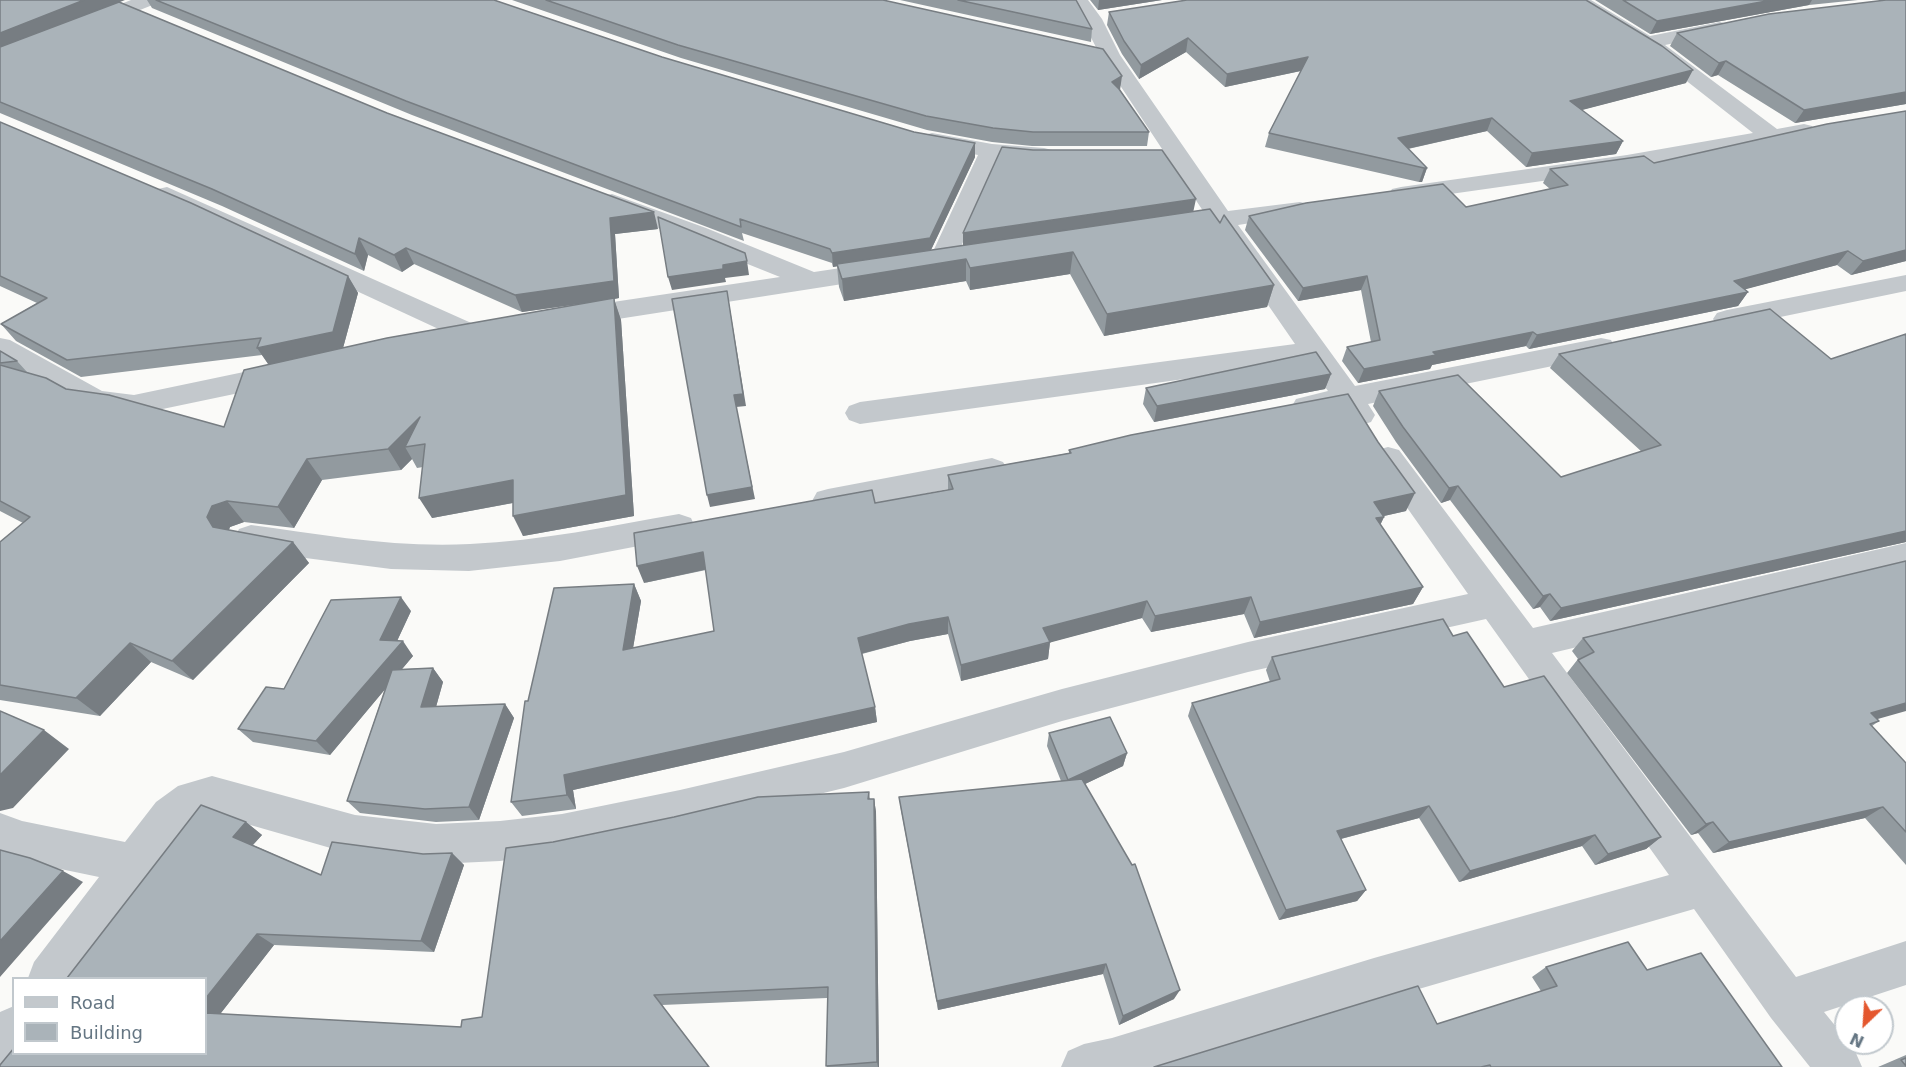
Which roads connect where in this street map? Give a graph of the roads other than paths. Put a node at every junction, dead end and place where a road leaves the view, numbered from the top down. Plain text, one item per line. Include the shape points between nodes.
1 (1577, 0) edge
2 (91, 5) dead end
3 (129, 7) edge
4 (158, 21) edge
5 (1740, 23) edge
6 (1096, 28) edge
7 (66, 32) edge
8 (1647, 43) junction
9 (1828, 127) edge
10 (913, 135) edge
11 (1773, 137) junction
12 (992, 151) junction
13 (1066, 155) edge
14 (149, 186) edge
15 (592, 194) edge
16 (1379, 198) edge
17 (1323, 206) edge
18 (1221, 219) junction
19 (1151, 230) edge
20 (810, 280) junction
21 (1906, 283) edge
22 (545, 321) edge
23 (1702, 325) edge
24 (434, 340) edge
25 (1624, 342) edge
26 (0, 347) edge
27 (1315, 351) junction
28 (310, 368) edge
29 (1350, 398) junction
30 (860, 413) dead end
31 (1275, 413) edge
32 (1015, 466) edge
33 (806, 505) edge
34 (704, 522) edge
35 (244, 537) edge
36 (1906, 556) edge
37 (1493, 603) junction
38 (1523, 645) junction
39 (0, 832) edge
40 (133, 864) junction
41 (1702, 886) junction
42 (1906, 963) edge
43 (51, 977) edge
44 (1786, 1002) junction
45 (12, 1032) edge
46 (0, 1047) edge
47 (1084, 1067) edge
48 (1839, 1067) edge

1 - 8 street
2 - 3 street
3 - 4 street
3 - 7 street
5 - 8 street
6 - 18 street via 1167,155
8 - 11 street
9 - 11 street
10 - 12 street
11 - 16 street
12 - 13 street
12 - 20 street via 934,262
14 - 24 street via 479,331
15 - 20 street
17 - 18 street
18 - 19 street
18 - 27 street
20 - 22 street
21 - 23 street
25 - 29 street
26 - 28 street via 96,401 134,405
27 - 29 street
27 - 30 street
29 - 31 street
29 - 37 street via 1383,451
32 - 33 street
34 - 35 street via 594,543 487,557 382,554
36 - 38 street
37 - 38 street
37 - 40 street via 1248,657 1062,705 844,770 562,833 436,844 355,836 212,795 192,799 170,815
38 - 41 street
39 - 40 street via 22,841
40 - 43 street
41 - 44 street
41 - 47 street
42 - 44 street
44 - 48 street
45 - 46 street

